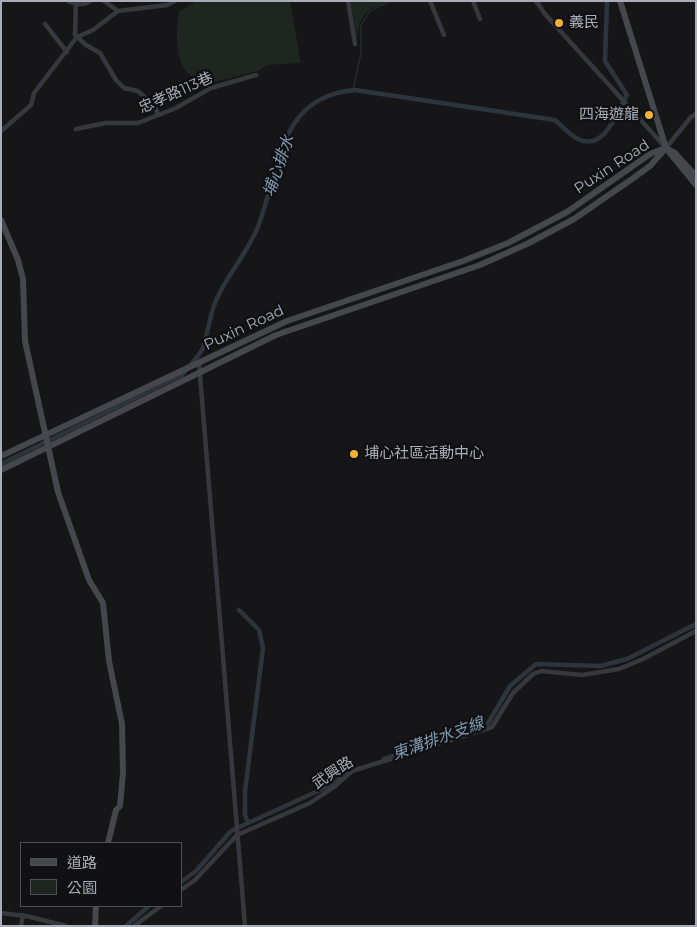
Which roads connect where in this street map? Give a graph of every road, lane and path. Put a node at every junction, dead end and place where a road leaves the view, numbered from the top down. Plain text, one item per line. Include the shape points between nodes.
1 (68, 1) edge
2 (90, 1) edge
3 (104, 1) edge
4 (175, 1) edge
5 (348, 1) edge
6 (430, 1) edge
7 (473, 1) edge
8 (536, 1) edge
9 (620, 1) edge
10 (76, 3) edge
11 (118, 11) junction
12 (480, 19) dead end
13 (45, 24) dead end
14 (444, 35) dead end
15 (78, 37) junction
16 (355, 44) dead end
17 (67, 52) junction
18 (256, 75) dead end
19 (158, 114) junction
20 (696, 114) edge
21 (76, 129) dead end
22 (1, 130) edge
23 (666, 148) junction
24 (696, 176) edge
25 (696, 185) edge
26 (1, 220) edge
27 (199, 363) junction
28 (200, 371) junction
29 (45, 434) junction
30 (48, 448) junction
31 (1, 456) edge
32 (1, 470) edge
33 (696, 631) edge
34 (237, 835) junction
35 (108, 842) edge
36 (182, 889) edge
37 (96, 907) edge
38 (160, 907) edge
39 (1, 913) edge
40 (23, 916) junction
41 (21, 926) edge
42 (66, 926) edge
43 (95, 926) edge
44 (134, 926) edge
45 (245, 926) edge

1 - 10 street
2 - 10 street via 87,4
3 - 11 street
4 - 11 street via 167,6
5 - 16 street
6 - 14 street
7 - 12 street
8 - 23 street
9 - 23 street
10 - 15 street via 75,35
11 - 15 street
13 - 17 street
15 - 17 street
15 - 19 street via 100,53 124,88 138,91
17 - 22 street via 34,93 31,105
18 - 19 street, 忠孝路113巷 via 211,88 176,108
19 - 21 street, 忠孝路113巷 via 138,124 106,123
20 - 23 street
23 - 24 street
23 - 25 street
23 - 27 street, Puxin Road via 650,154 566,212 508,243 296,317
23 - 28 street, Puxin Road via 650,166 625,184 574,219 529,243 480,265 276,334
26 - 29 street via 23,279 25,341
27 - 28 street
27 - 29 street, Puxin Road
28 - 30 street, Puxin Road
28 - 34 street
29 - 30 street
29 - 31 street, Puxin Road
30 - 32 street, Puxin Road
30 - 35 street via 66,520 89,580 103,604 107,624 109,661 123,743 120,806 116,810
33 - 34 street, 武興路 via 619,669 582,676 541,671 533,674 513,693 492,726 352,772 310,803
34 - 36 street, 武興路 via 195,880
34 - 45 street
37 - 43 street
38 - 44 street
39 - 40 street
40 - 41 street
40 - 42 street

